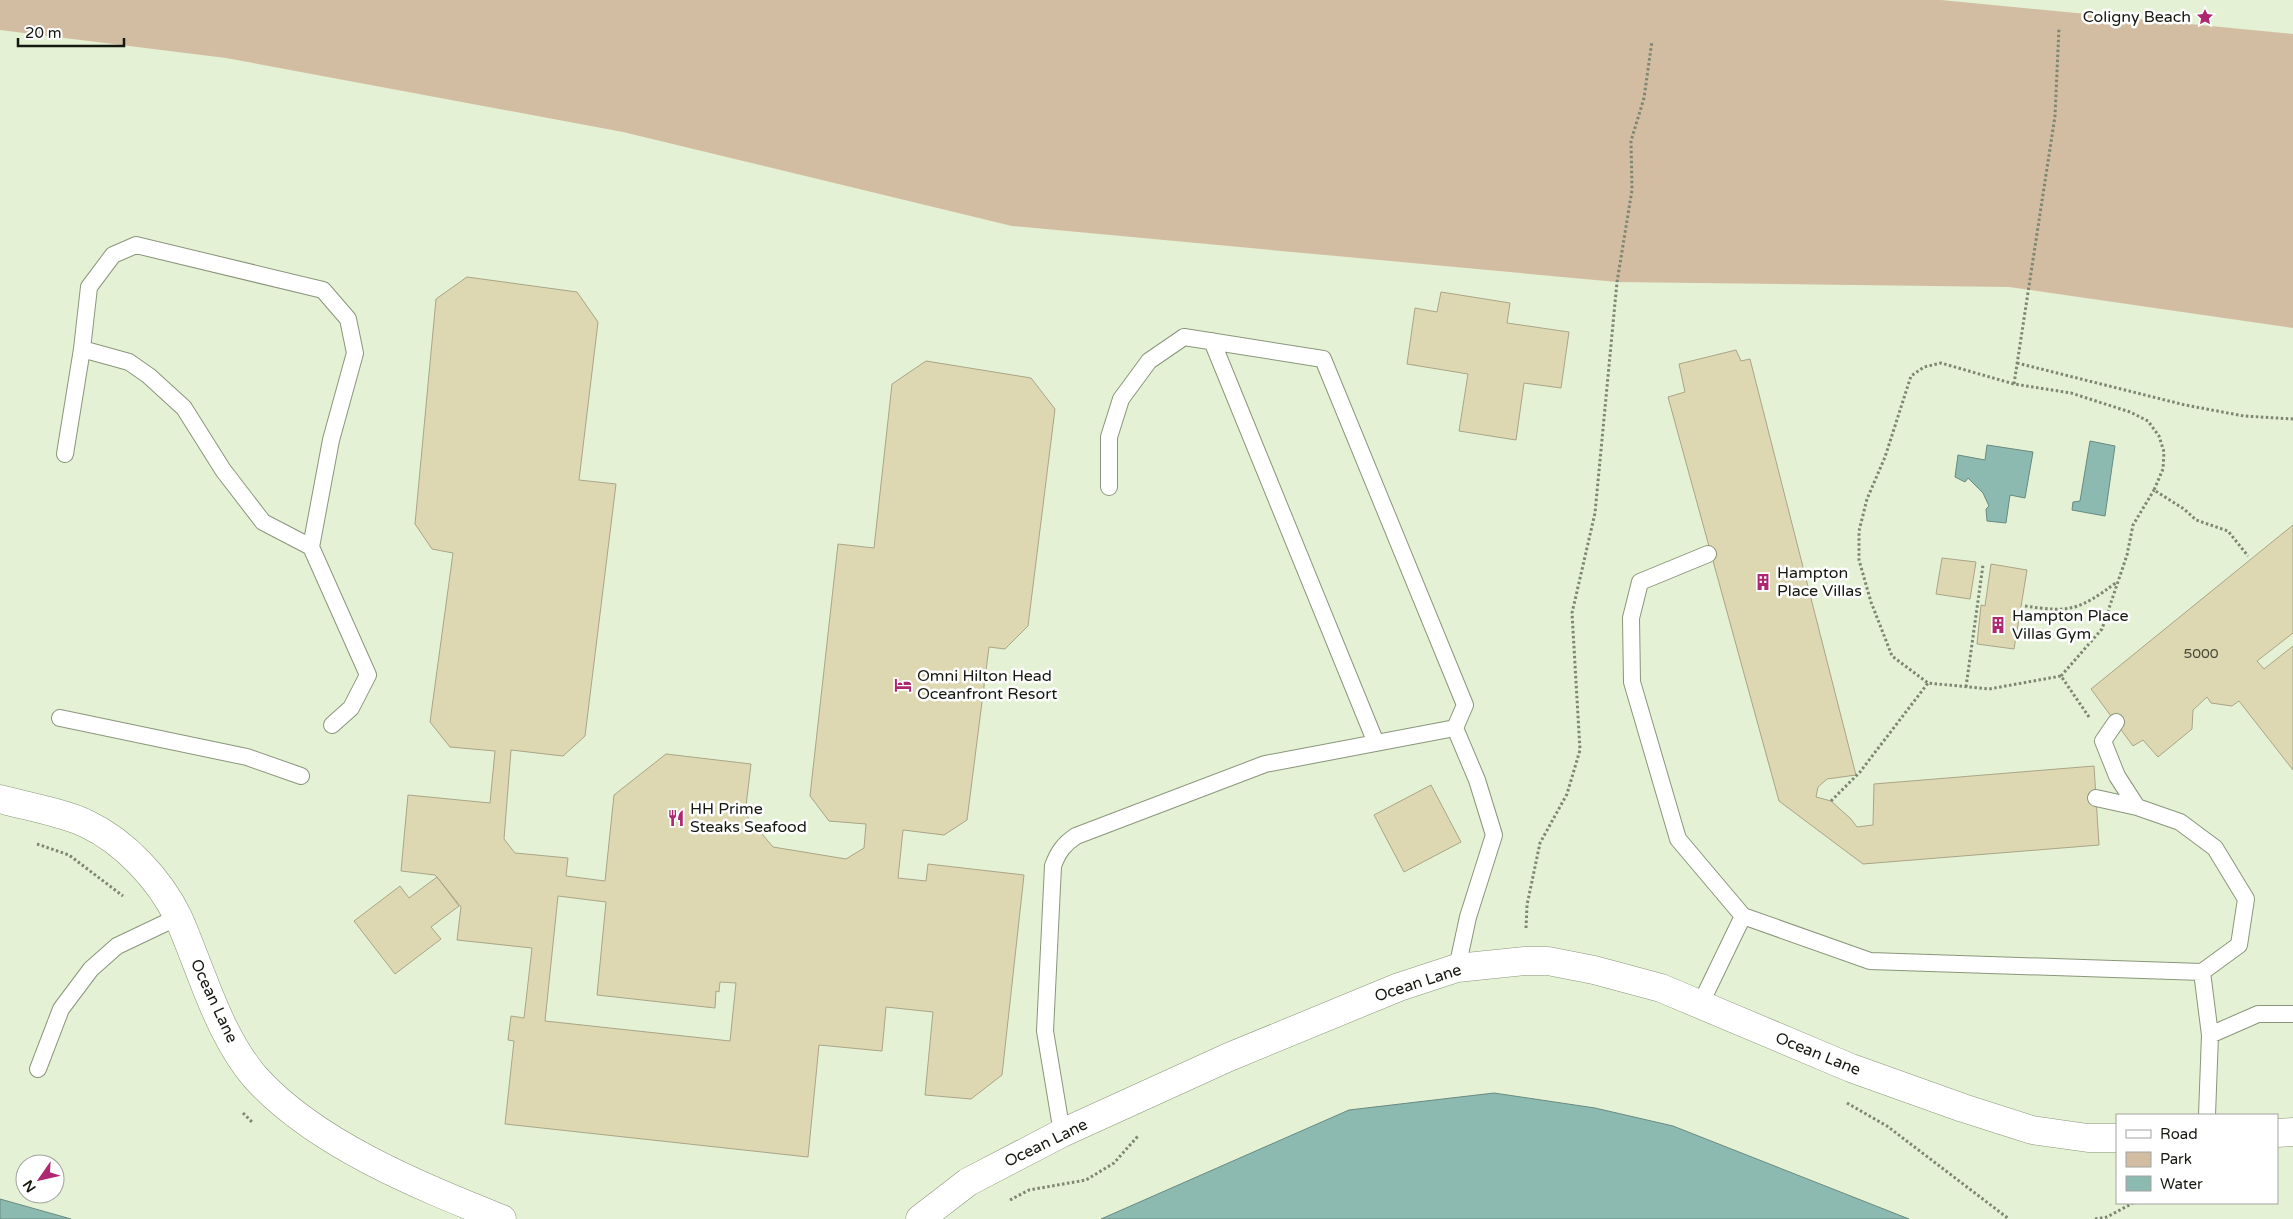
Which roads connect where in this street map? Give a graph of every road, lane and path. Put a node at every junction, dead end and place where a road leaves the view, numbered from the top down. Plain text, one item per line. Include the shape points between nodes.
1 (2059, 28) dead end
2 (1652, 41) dead end
3 (1212, 341) junction
4 (82, 349) junction
5 (2017, 363) junction
6 (2014, 384) junction
7 (2293, 419) edge
8 (65, 454) dead end
9 (1109, 487) dead end
10 (2154, 490) junction
11 (311, 547) junction
12 (1708, 554) dead end
13 (2248, 556) dead end
14 (1983, 565) dead end
15 (2117, 582) junction
16 (2025, 606) dead end
17 (2061, 676) junction
18 (1928, 684) junction
19 (1966, 687) junction
20 (60, 718) dead end
21 (2116, 722) dead end
22 (332, 725) dead end
23 (1456, 728) junction
24 (2103, 741) junction
25 (1376, 743) junction
26 (301, 776) dead end
27 (2096, 798) dead end
28 (0, 799) edge
29 (1831, 801) dead end
30 (2137, 806) junction
31 (1743, 916) junction
32 (178, 917) junction
33 (1524, 961) junction
34 (1457, 968) junction
35 (2202, 972) junction
36 (1700, 1005) junction
37 (2293, 1014) edge
38 (2210, 1035) junction
39 (38, 1069) dead end
40 (1840, 1099) dead end
41 (2207, 1114) edge
42 (1143, 1130) dead end
43 (2293, 1132) edge
44 (1062, 1133) junction
45 (2278, 1133) edge
46 (2116, 1138) edge
47 (1004, 1202) dead end
48 (2131, 1204) edge
49 (502, 1219) edge
50 (920, 1219) edge
51 (2009, 1219) edge
52 (2095, 1219) edge

1 - 5 path via 2055,116
2 - 33 path via 1644,98 1631,141 1632,190 1617,282 1595,513 1572,613 1580,750 1567,794 1540,844 1527,905
3 - 9 lane via 1184,337 1149,361 1121,399 1109,437
3 - 23 lane via 1323,359 1465,705
3 - 25 lane
4 - 8 lane
4 - 11 lane via 129,362 149,376 184,408 223,470 263,522
4 - 11 lane via 89,287 113,255 136,245 323,290 348,319 355,353 332,440
5 - 6 path
5 - 7 path via 2185,405 2244,416
6 - 10 path via 2072,393 2148,421 2159,436 2164,452
6 - 18 path via 1941,363 1924,366 1911,376 1885,457 1867,499 1859,531 1859,560 1871,602 1892,656
10 - 13 path via 2196,520 2228,531
10 - 15 path via 2133,525 2128,555
11 - 22 lane via 368,675 351,708
12 - 31 lane via 1640,582 1631,618 1632,682 1678,839
14 - 19 path
15 - 16 path via 2097,597 2070,610
15 - 17 path via 2102,629
17 - 19 path via 1989,689
17 - 24 path
18 - 19 path
18 - 29 path via 1860,772
20 - 26 lane via 247,757
21 - 24 lane
23 - 25 lane
23 - 34 lane via 1494,835 1468,918
24 - 30 lane via 2117,776
25 - 44 lane via 1265,764 1076,836 1064,844 1053,866 1045,1031
27 - 30 lane
28 - 32 street, Ocean Lane via 86,823 116,840 157,883
30 - 35 lane via 2180,822 2215,848 2246,899 2238,946
31 - 35 lane via 1870,960
31 - 36 lane
32 - 39 lane via 118,946 91,969 61,1009
32 - 49 street, Ocean Lane via 229,1039 255,1076 299,1116 368,1160
33 - 34 street, Ocean Lane
33 - 36 street, Ocean Lane via 1548,961 1594,970 1661,988
34 - 44 street, Ocean Lane via 1400,987 1229,1057
35 - 38 lane
36 - 46 street, Ocean Lane via 1851,1068 1972,1111 2032,1130 2088,1138
37 - 38 lane via 2258,1014
38 - 41 lane
40 - 51 path via 1887,1126
42 - 47 path via 1114,1163 1086,1180 1029,1190
43 - 45 street
44 - 50 street, Ocean Lane via 968,1182
48 - 52 path via 2107,1217

